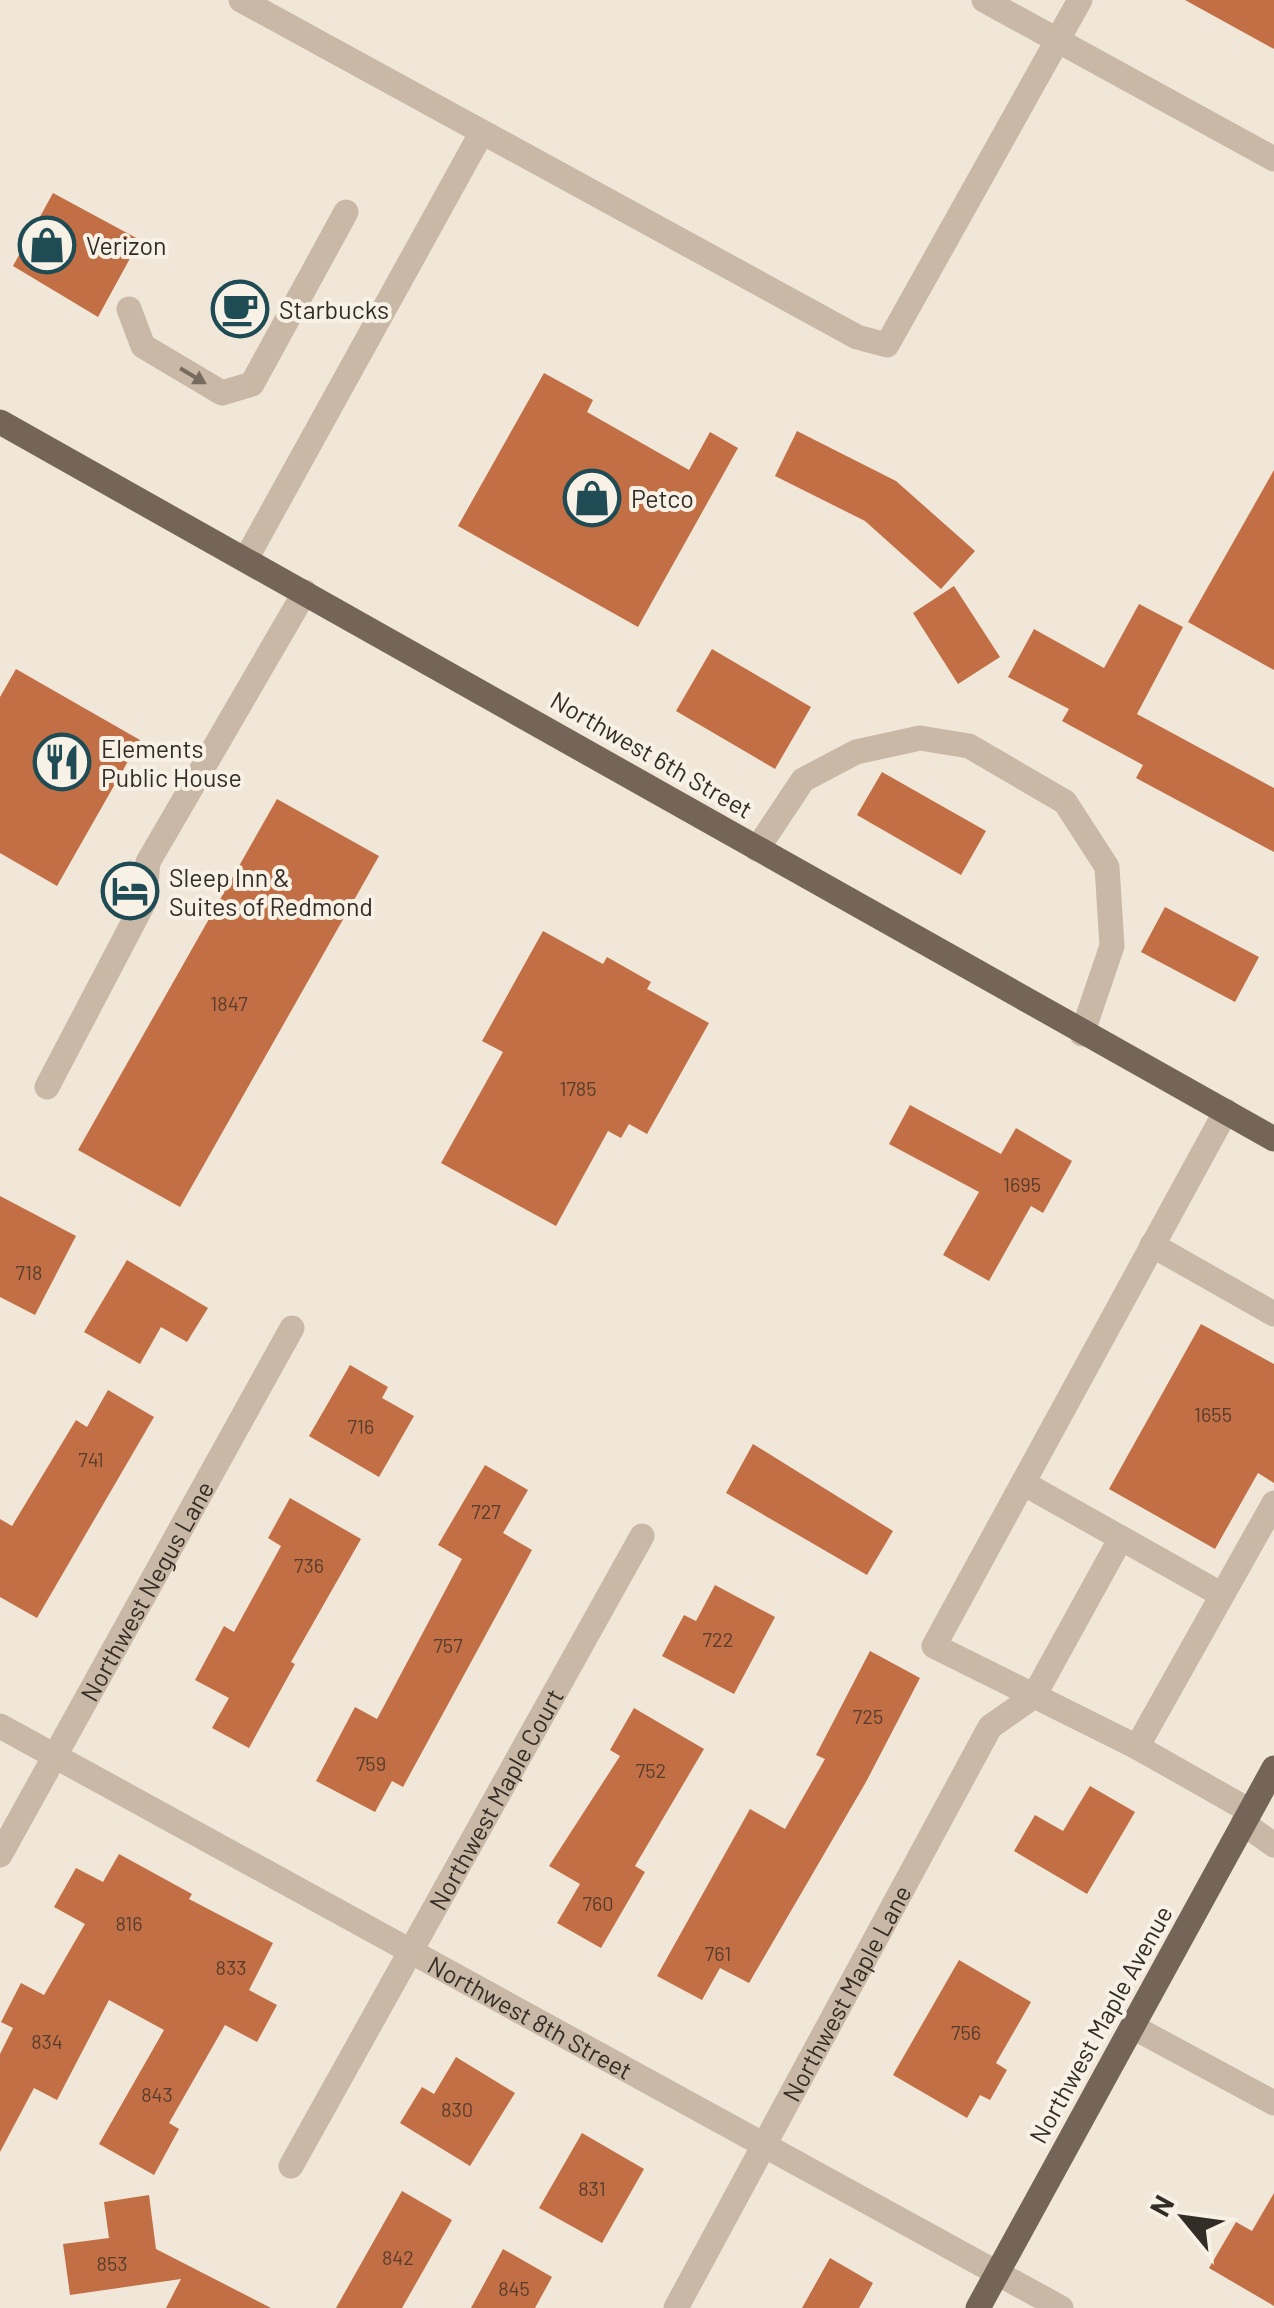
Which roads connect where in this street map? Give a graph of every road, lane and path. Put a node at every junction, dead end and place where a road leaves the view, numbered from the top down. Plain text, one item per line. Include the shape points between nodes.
1 (241, 0) edge
2 (984, 0) edge
3 (1080, 0) edge
4 (1057, 41) junction
5 (482, 132) junction
6 (1274, 159) edge
7 (346, 212) dead end
8 (129, 309) dead end
9 (0, 422) edge
10 (246, 559) junction
11 (305, 592) junction
12 (757, 849) junction
13 (1082, 1034) junction
14 (47, 1087) dead end
15 (1226, 1111) junction
16 (1274, 1139) edge
17 (1152, 1245) junction
18 (1274, 1314) edge
19 (292, 1328) dead end
20 (1023, 1483) junction
21 (1274, 1503) edge
22 (642, 1536) dead end
23 (1121, 1538) junction
24 (1222, 1595) junction
25 (1034, 1696) junction
26 (0, 1726) edge
27 (1137, 1747) junction
28 (54, 1756) junction
29 (1274, 1768) edge
30 (1247, 1817) junction
31 (1274, 1845) edge
32 (0, 1854) edge
33 (409, 1950) junction
34 (1132, 2027) junction
35 (1274, 2103) edge
36 (765, 2146) junction
37 (291, 2166) dead end
38 (997, 2273) junction
39 (676, 2308) edge
40 (978, 2308) edge
41 (1062, 2308) edge

1 - 5 street
2 - 4 street
3 - 4 street
4 - 5 street via 887,345 857,337
4 - 6 street
5 - 10 street
8 -> 7 street via 143,346 222,393 252,384
9 - 10 main road, Northwest 6th Street
10 - 11 main road, Northwest 6th Street
11 - 12 main road, Northwest 6th Street
11 - 14 street via 148,862 144,902
12 - 13 main road, Northwest 6th Street
12 - 13 street via 803,780 856,752 920,738 969,746 1065,802 1108,867 1112,946
13 - 15 main road, Northwest 6th Street
15 - 16 main road, Northwest 6th Street
15 - 17 street
17 - 18 street
17 - 20 street
19 - 28 street, Northwest Negus Lane
20 - 23 street
20 - 25 street via 934,1646
21 - 24 street
22 - 33 street, Northwest Maple Court
23 - 24 street
23 - 25 street
24 - 27 street
25 - 27 street
25 - 36 street, Northwest Maple Lane via 990,1727
26 - 28 street, Northwest 8th Street
27 - 30 street
28 - 32 street, Northwest Negus Lane
28 - 33 street, Northwest 8th Street
29 - 30 main road, Northwest Maple Avenue
30 - 31 street
30 - 34 main road, Northwest Maple Avenue
33 - 36 street, Northwest 8th Street
33 - 37 street, Northwest Maple Court
34 - 35 street
34 - 38 main road, Northwest Maple Avenue
36 - 38 street, Northwest 8th Street
36 - 39 street, Northwest Maple Lane
38 - 40 main road, Northwest Maple Avenue
38 - 41 street, Northwest 8th Street

